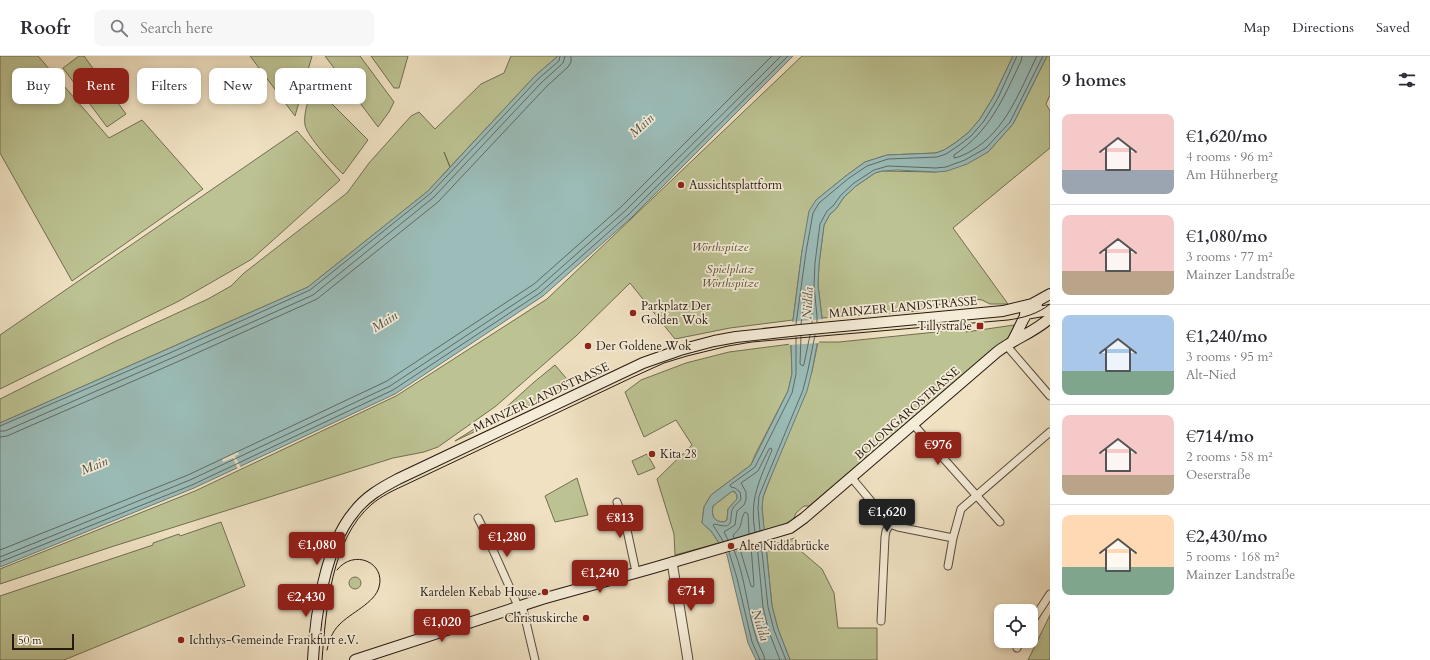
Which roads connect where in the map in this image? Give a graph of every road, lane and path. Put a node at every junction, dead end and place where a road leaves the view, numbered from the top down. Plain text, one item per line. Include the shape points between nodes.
1 (1049, 295) edge
2 (1050, 310) edge
3 (1003, 311) junction
4 (1026, 314) junction
5 (1050, 318) edge
6 (1025, 328) junction
7 (1009, 343) junction
8 (1050, 396) edge
9 (914, 424) junction
10 (1050, 432) edge
11 (851, 477) junction
12 (976, 496) junction
13 (617, 502) dead end
14 (478, 518) dead end
15 (1000, 522) dead end
16 (890, 524) junction
17 (953, 538) junction
18 (675, 561) junction
19 (948, 566) dead end
20 (636, 572) junction
21 (1050, 594) edge
22 (520, 606) junction
23 (1038, 612) edge
24 (881, 621) dead end
25 (375, 657) edge
26 (313, 660) edge
27 (355, 660) edge
28 (535, 660) edge
29 (688, 660) edge

1 - 3 main road via 1032,304
1 - 4 main road
2 - 4 main road
3 - 4 main road
3 - 26 main road, MAINZER LANDSTRASSE via 774,332 714,341 680,350 643,363 398,479 372,494 354,512 333,548 325,578
4 - 6 main road
5 - 6 main road via 1037,328
6 - 7 main road
7 - 8 street
7 - 9 main road, BOLONGAROSTRASSE
9 - 11 main road, BOLONGAROSTRASSE
9 - 12 street
10 - 12 street
11 - 16 street
11 - 18 main road, BOLONGAROSTRASSE via 790,528
12 - 15 street
12 - 17 street via 961,510
13 - 20 street via 628,530
14 - 22 street
16 - 17 street
16 - 24 street via 885,537
17 - 19 street
18 - 20 main road
18 - 29 street
20 - 22 main road
21 - 23 street
22 - 25 main road
22 - 28 street
25 - 27 main road

